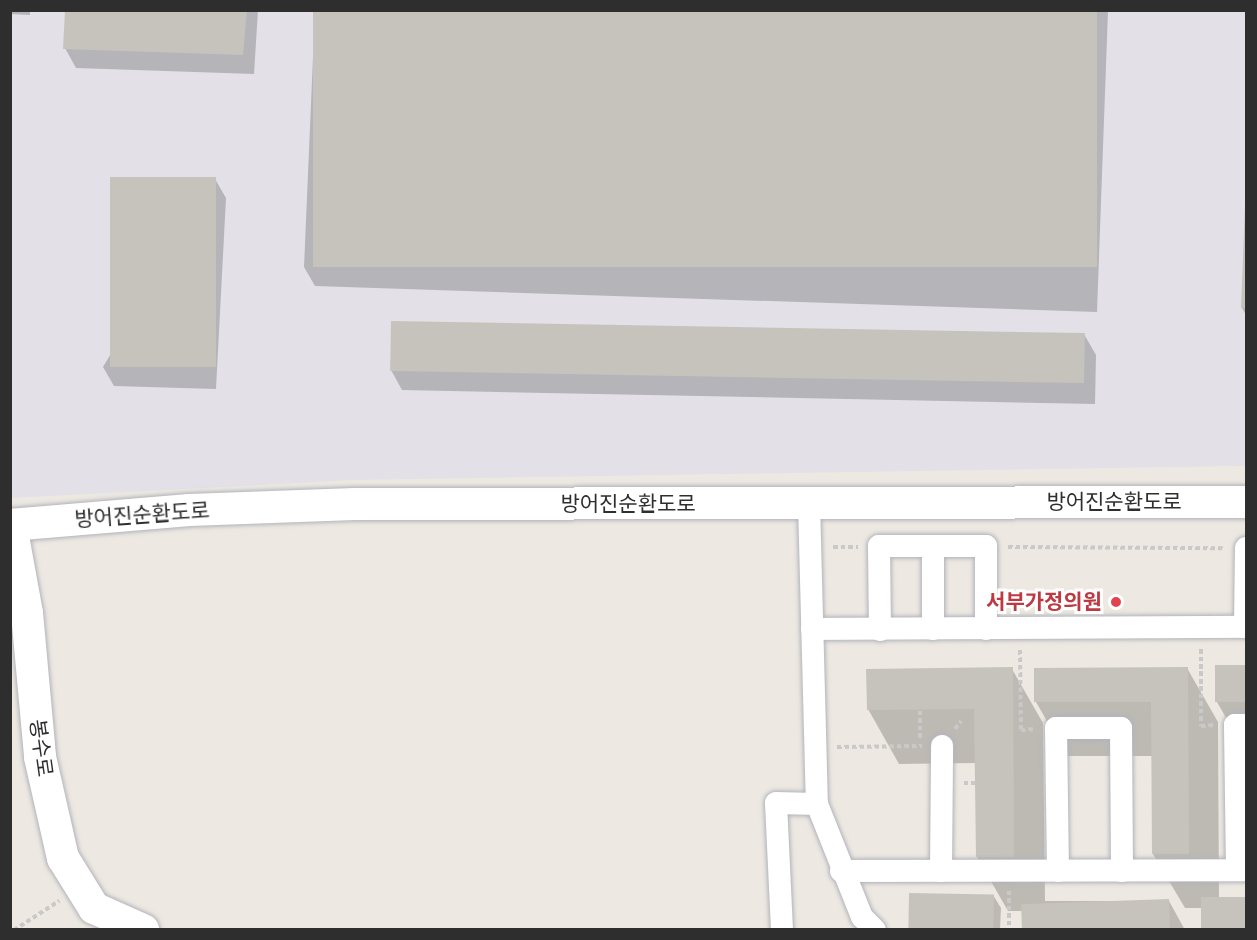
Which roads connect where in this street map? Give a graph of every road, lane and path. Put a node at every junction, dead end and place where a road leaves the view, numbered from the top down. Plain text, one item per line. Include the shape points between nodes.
1 (1246, 502) edge
2 (809, 503) junction
3 (11, 525) edge
4 (879, 546) junction
5 (933, 546) junction
6 (986, 546) junction
7 (811, 547) junction
8 (1246, 548) edge
9 (1200, 627) junction
10 (1246, 627) edge
11 (1020, 628) junction
12 (812, 629) junction
13 (933, 629) junction
14 (986, 629) junction
15 (880, 630) junction
16 (920, 709) dead end
17 (1241, 725) edge
18 (1056, 728) junction
19 (931, 746) junction
20 (832, 747) dead end
21 (816, 804) junction
22 (1242, 870) edge
23 (841, 871) junction
24 (941, 871) junction
25 (1009, 871) junction
26 (1058, 871) junction
27 (1122, 872) junction
28 (81, 888) junction
29 (14, 930) edge
30 (143, 930) edge
31 (782, 930) edge
32 (875, 930) edge
33 (1009, 930) edge

1 - 2 main road, 방어진순환도로
2 - 3 main road, 방어진순환도로 via 355,504 189,510
2 - 7 street
3 - 28 main road, 봉수로 via 27,613 40,757 63,858
4 - 5 street
4 - 7 path
4 - 15 street
5 - 6 street
5 - 13 street
6 - 8 path
6 - 14 street
7 - 12 street
8 - 10 street
9 - 10 street
9 - 11 street
9 - 17 path via 1201,726
11 - 14 street
11 - 18 path via 1021,730
12 - 15 street
12 - 21 street
13 - 14 street
13 - 15 street
16 - 19 path
17 - 22 street
18 - 26 street
18 - 27 street via 1121,728
19 - 20 path
19 - 24 street
21 - 23 street
21 - 31 street via 776,803
22 - 27 street
23 - 24 street
23 - 32 street via 862,917
24 - 25 street
25 - 26 street
25 - 33 path
26 - 27 street
28 - 29 path
28 - 30 main road, 봉수로 via 94,908

